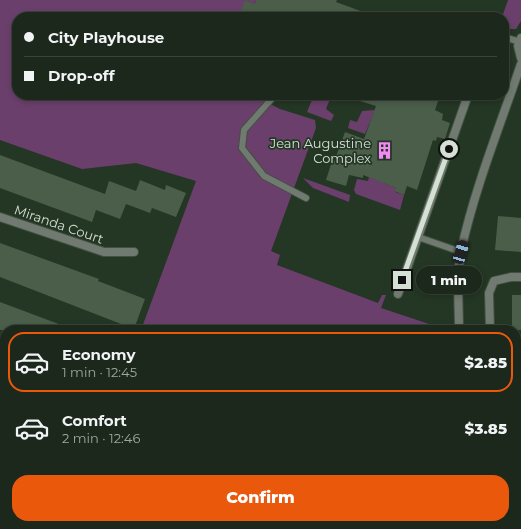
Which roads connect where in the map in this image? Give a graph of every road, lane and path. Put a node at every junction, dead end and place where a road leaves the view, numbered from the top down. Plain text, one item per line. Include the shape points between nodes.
1 (509, 38) edge
2 (520, 40) edge
3 (521, 58) edge
4 (521, 64) edge
5 (509, 99) edge
6 (271, 100) edge
7 (466, 100) edge
8 (509, 100) edge
9 (306, 198) dead end
10 (0, 217) edge
11 (418, 237) junction
12 (134, 252) dead end
13 (461, 252) junction
14 (521, 277) edge
15 (398, 294) dead end
16 (459, 325) edge
17 (490, 325) edge

1 - 2 lane
2 - 3 street via 518,46
4 - 5 street
6 - 9 lane via 244,130 242,148 264,176
7 - 11 street
8 - 13 street via 481,180
10 - 12 street, Miranda Court via 104,252
11 - 13 lane
11 - 15 street
13 - 16 street
14 - 17 street via 494,281 489,293

